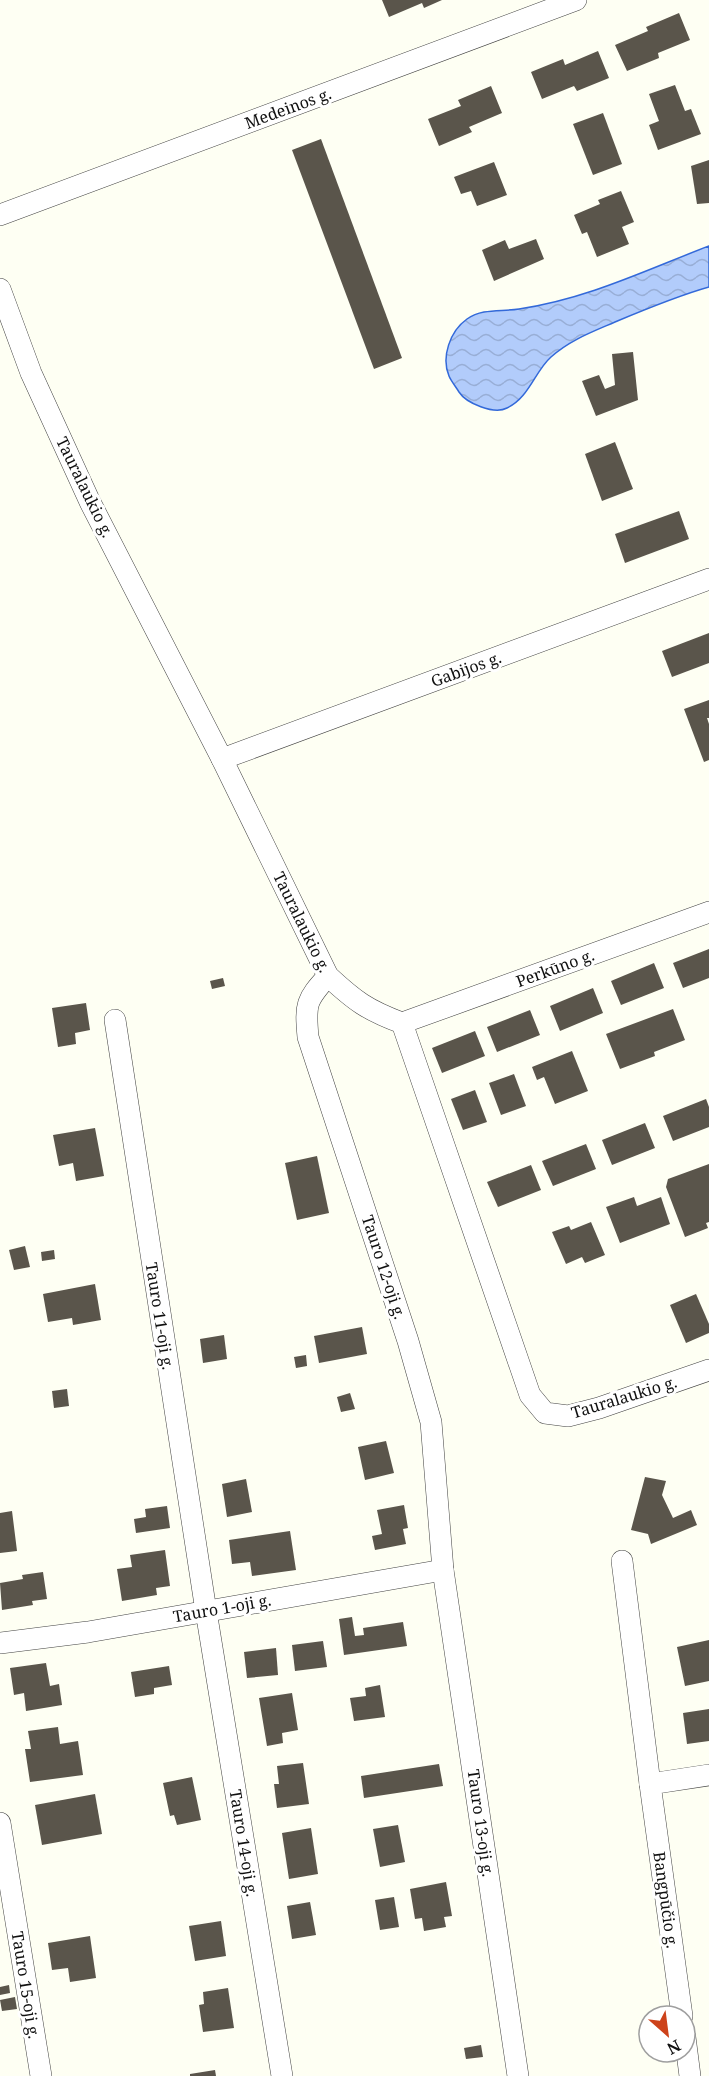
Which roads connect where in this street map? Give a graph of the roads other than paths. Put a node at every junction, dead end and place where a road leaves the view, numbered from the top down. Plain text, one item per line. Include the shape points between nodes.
1 (576, 0) edge
2 (0, 215) edge
3 (0, 289) edge
4 (709, 579) edge
5 (222, 759) junction
6 (709, 912) edge
7 (328, 976) junction
8 (115, 1020) dead end
9 (402, 1023) junction
10 (709, 1370) edge
11 (622, 1561) dead end
12 (443, 1570) junction
13 (206, 1611) junction
14 (0, 1643) edge
15 (709, 1774) edge
16 (650, 1784) junction
17 (0, 1823) edge
18 (680, 2004) edge
19 (41, 2076) edge
20 (282, 2076) edge
21 (518, 2076) edge

1 - 2 street, Medeinos g.
3 - 5 street, Tauralaukio g. via 31,373 90,502
4 - 5 street, Gabijos g.
5 - 7 street, Tauralaukio g.
6 - 9 street, Perkūno g.
7 - 9 street, Tauralaukio g. via 372,1012
7 - 12 street, Tauro 12-oji g. via 311,995 306,1014 308,1037 431,1422
8 - 13 street, Tauro 11-oji g.
9 - 10 street, Tauralaukio g. via 530,1395 545,1413 568,1416 599,1408
11 - 16 street, Bangpūčio g.
12 - 13 street, Tauro 1-oji g.
12 - 21 street, Tauro 13-oji g.
13 - 14 street, Tauro 1-oji g.
13 - 20 street, Tauro 14-oji g.
15 - 16 street
16 - 18 street, Bangpūčio g.
17 - 19 street, Tauro 15-oji g.

